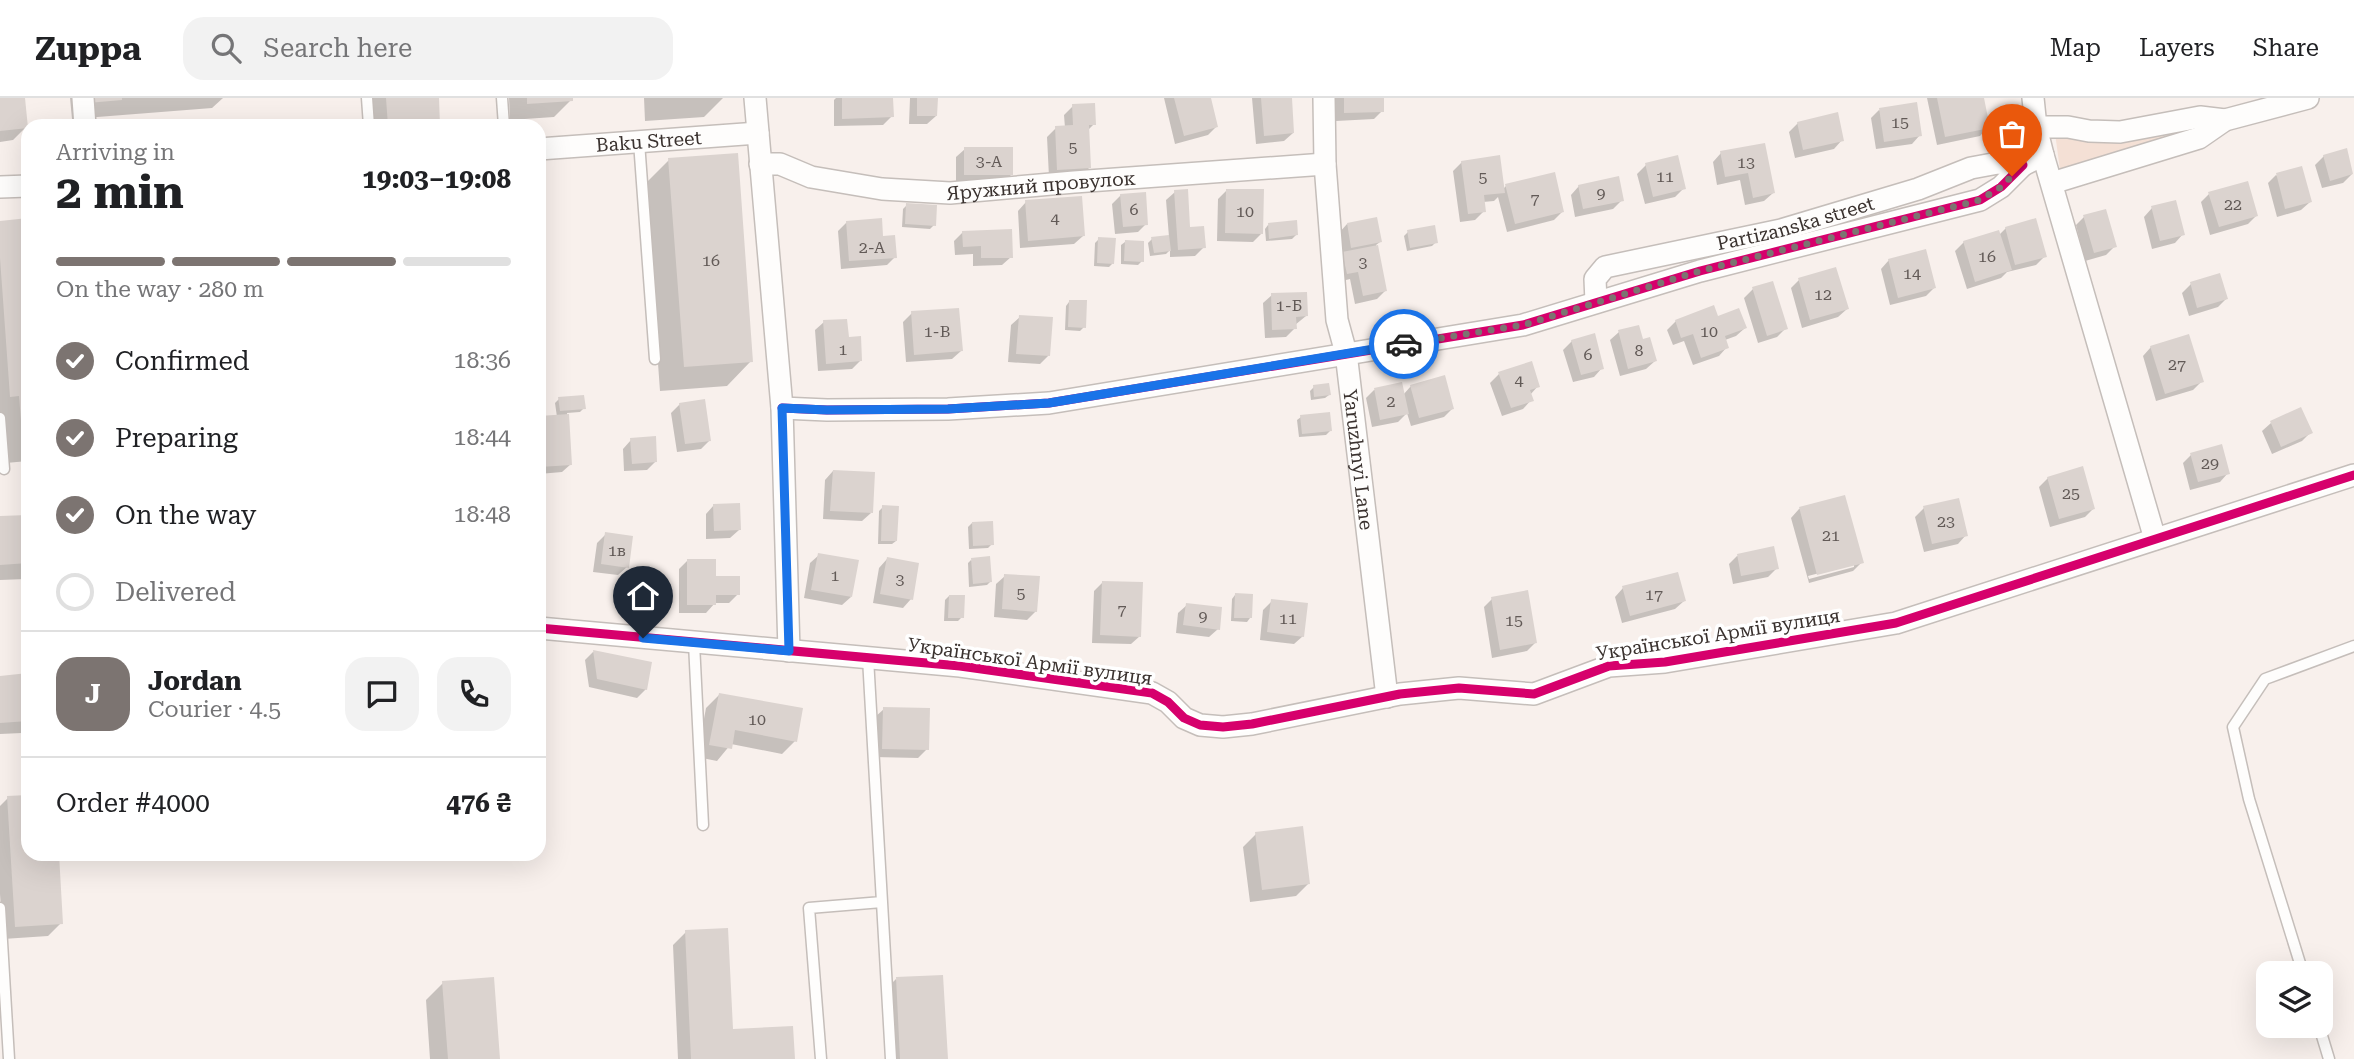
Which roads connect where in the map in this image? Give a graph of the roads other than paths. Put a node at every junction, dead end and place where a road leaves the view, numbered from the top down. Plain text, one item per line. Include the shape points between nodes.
1 (83, 98) edge
2 (367, 98) edge
3 (502, 98) edge
4 (755, 98) edge
5 (1324, 98) edge
6 (2033, 98) edge
7 (2308, 98) edge
8 (84, 119) edge
9 (368, 119) edge
10 (504, 119) edge
11 (2225, 121) junction
12 (2036, 127) junction
13 (758, 133) junction
14 (639, 142) junction
15 (546, 149) edge
16 (2043, 155) junction
17 (760, 164) junction
18 (1325, 164) junction
19 (2023, 165) junction
20 (2052, 183) junction
21 (21, 186) edge
22 (0, 187) edge
23 (1596, 302) junction
24 (1346, 353) junction
25 (655, 359) dead end
26 (782, 408) junction
27 (0, 418) edge
28 (4, 468) dead end
29 (2354, 475) edge
30 (2155, 539) junction
31 (546, 629) edge
32 (694, 643) junction
33 (2354, 646) edge
34 (789, 651) junction
35 (868, 658) junction
36 (1387, 697) junction
37 (703, 825) dead end
38 (882, 902) junction
39 (0, 908) edge
40 (2299, 961) edge
41 (2323, 1038) edge
42 (9, 1059) edge
43 (821, 1059) edge
44 (891, 1059) edge
45 (2329, 1059) edge

1 - 8 street
2 - 9 lane
3 - 10 lane
4 - 13 street
5 - 18 street, Yaruzhnyi Lane
6 - 12 street
7 - 11 street
11 - 12 street via 2200,117 2120,132
11 - 20 street via 2199,138
12 - 16 street
13 - 14 street, Baku Street
13 - 17 street
14 - 15 street, Baku Street
14 - 25 lane
16 - 19 street, Partizanska street
16 - 20 street
17 - 18 street, Яружний провулок via 780,164 811,177 882,189 950,194
17 - 26 street
18 - 24 street, Yaruzhnyi Lane via 1337,320
19 - 23 street, Partizanska street via 1980,200
19 - 23 street, Partizanska street via 1971,168 1918,189 1781,230 1605,267 1595,279
20 - 30 street
21 - 22 street
23 - 24 street, Partizanska street via 1523,325
24 - 26 street, Partizanska street via 1049,403 948,409
24 - 36 street, Yaruzhnyi Lane
26 - 34 street
27 - 28 lane
29 - 30 street, Української Армії вулиця
30 - 36 street, Української Армії вулиця via 1896,623 1665,662 1609,666 1534,694 1459,688
31 - 32 street, Української Армії вулиця
32 - 34 street, Української Армії вулиця
32 - 37 lane
33 - 40 lane via 2265,679 2233,727 2249,799
34 - 35 street, Української Армії вулиця
35 - 36 street, Української Армії вулиця via 1152,693 1184,718 1223,727
35 - 38 lane
38 - 43 lane via 809,908
38 - 44 lane
39 - 42 lane
41 - 45 lane

